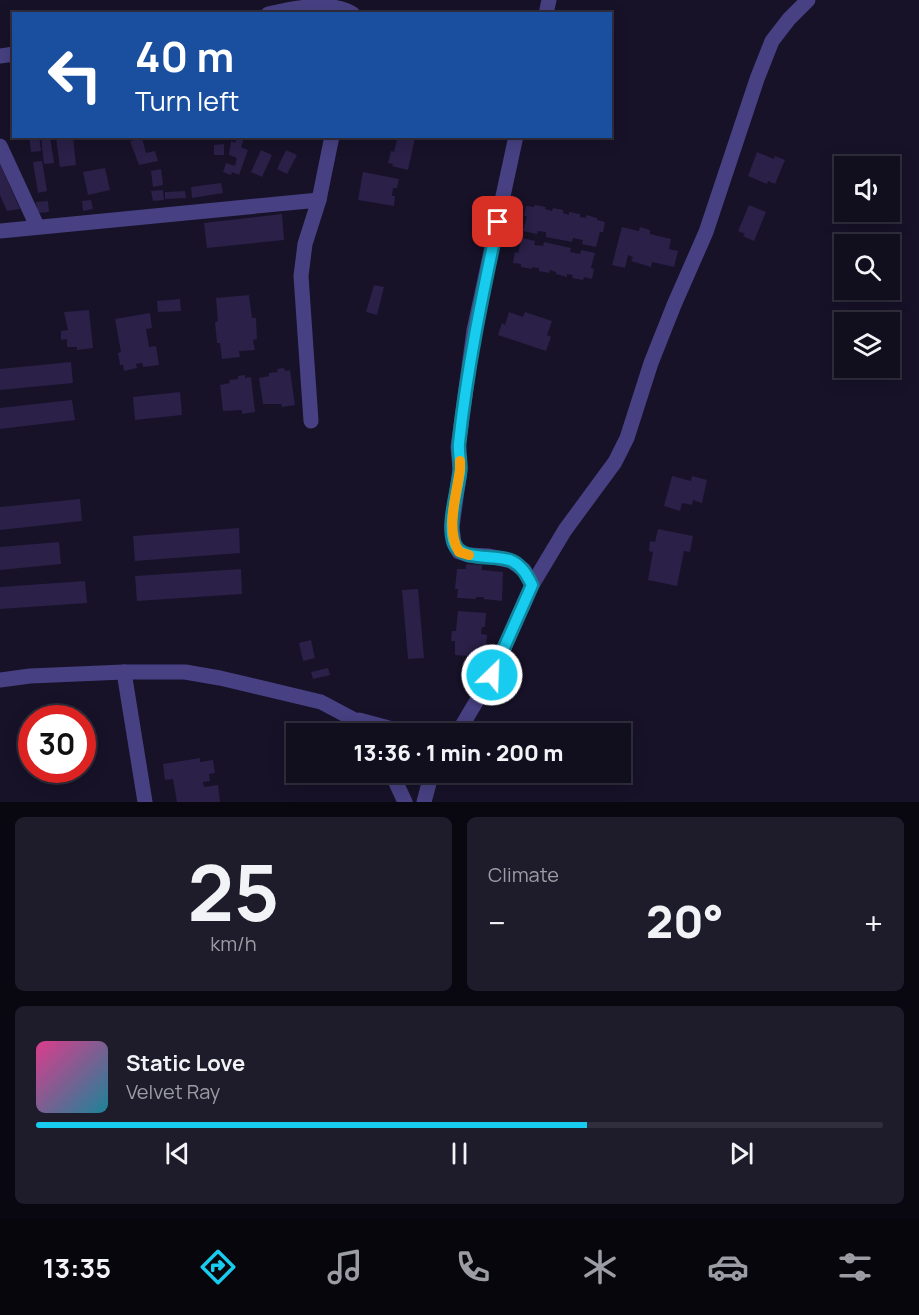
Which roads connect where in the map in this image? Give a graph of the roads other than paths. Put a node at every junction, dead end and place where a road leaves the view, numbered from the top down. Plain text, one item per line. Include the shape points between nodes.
1 (808, 0) edge
2 (277, 12) edge
3 (351, 12) edge
4 (332, 138) edge
5 (516, 138) edge
6 (0, 146) edge
7 (319, 200) junction
8 (37, 226) junction
9 (0, 231) edge
10 (312, 421) dead end
11 (532, 585) junction
12 (124, 672) junction
13 (0, 680) edge
14 (353, 719) junction
15 (358, 723) edge
16 (369, 723) edge
17 (464, 723) edge
18 (396, 783) edge
19 (429, 783) edge
20 (145, 802) edge
21 (405, 802) edge
22 (424, 802) edge

1 - 11 street via 772,41 756,79 706,232 651,363 627,438
2 - 3 street via 326,1
4 - 7 street
5 - 11 street via 474,330 452,527 459,552 511,561 524,570
6 - 8 street
7 - 8 street
7 - 10 street via 305,244 301,276
8 - 9 street
11 - 17 street via 492,675
12 - 13 street
12 - 14 street via 185,672 220,678 321,702
12 - 20 street
14 - 15 street
14 - 16 street
18 - 21 street
19 - 22 street

